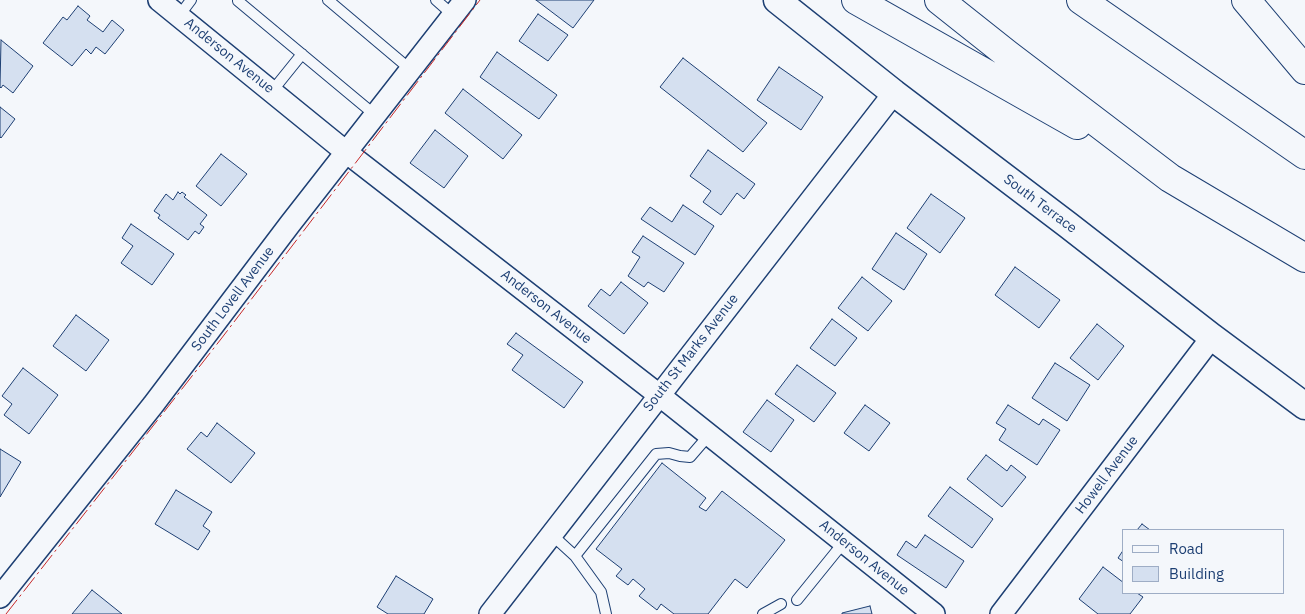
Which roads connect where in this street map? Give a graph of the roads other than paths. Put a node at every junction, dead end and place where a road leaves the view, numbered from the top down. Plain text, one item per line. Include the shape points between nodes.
1 (159, 0) edge
2 (237, 0) edge
3 (328, 0) edge
4 (436, 0) edge
5 (777, 0) edge
6 (856, 0) edge
7 (939, 0) edge
8 (1081, 0) edge
9 (1246, 0) edge
10 (185, 8) edge
11 (459, 8) edge
12 (302, 54) junction
13 (411, 70) junction
14 (1305, 70) edge
15 (273, 90) junction
16 (894, 93) junction
17 (375, 115) junction
18 (346, 152) junction
19 (1305, 155) edge
20 (1170, 178) junction
21 (1305, 258) edge
22 (1212, 337) junction
23 (658, 395) junction
24 (1305, 406) edge
25 (709, 435) junction
26 (551, 534) junction
27 (844, 542) junction
28 (574, 556) junction
29 (0, 597) edge
30 (797, 600) dead end
31 (781, 604) dead end
32 (490, 614) edge
33 (606, 614) edge
34 (763, 614) edge
35 (934, 614) edge
36 (1001, 614) edge

1 - 10 street, Anderson Avenue
2 - 12 lane
3 - 13 lane
4 - 11 lane
5 - 16 street, South Terrace
6 - 20 highway
7 - 20 highway
8 - 19 highway
9 - 14 highway
10 - 15 street, Anderson Avenue
11 - 13 street, South Lovell Avenue
12 - 15 lane
12 - 17 lane
13 - 17 street, South Lovell Avenue
15 - 18 street, Anderson Avenue
16 - 22 street, South Terrace
16 - 23 street, South St Marks Avenue
17 - 18 street, South Lovell Avenue
18 - 23 street, Anderson Avenue
18 - 29 street, South Lovell Avenue via 153,405
20 - 21 highway
22 - 24 street, South Terrace
22 - 36 street, Howell Avenue
23 - 25 street, Anderson Avenue
23 - 26 street, South St Marks Avenue
25 - 27 street, Anderson Avenue
25 - 28 lane via 690,457 656,454
26 - 28 lane
26 - 32 street, South St Marks Avenue
27 - 30 lane
27 - 35 street, Anderson Avenue
28 - 33 lane via 601,592
31 - 34 lane

